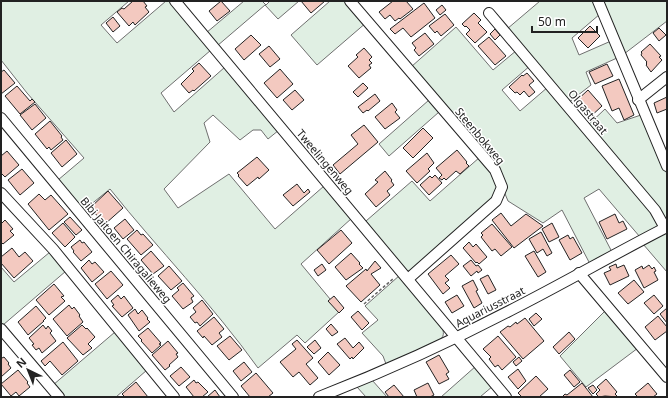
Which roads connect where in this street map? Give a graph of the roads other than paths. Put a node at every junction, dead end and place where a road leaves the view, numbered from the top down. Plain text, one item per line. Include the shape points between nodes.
1 (175, 1) edge
2 (350, 1) edge
3 (598, 1) edge
4 (489, 13) dead end
5 (667, 77) edge
6 (638, 100) junction
7 (1, 118) edge
8 (667, 166) edge
9 (1, 193) edge
10 (666, 228) edge
11 (580, 273) junction
12 (405, 275) junction
13 (1, 329) edge
14 (457, 338) junction
15 (667, 377) edge
16 (59, 397) edge
17 (174, 397) edge
18 (233, 397) edge
19 (320, 397) edge
20 (506, 397) edge

1 - 12 street, Tweelingenweg
2 - 12 street, Steenbokweg via 495,170 502,187 496,201
3 - 6 street
4 - 10 street, Olgastraat via 655,210
5 - 6 street
6 - 8 street
7 - 18 street, Bibi Jaitoen Chiragalieweg
9 - 17 street via 53,249
10 - 11 street, Aquariusstraat
11 - 14 street, Aquariusstraat
11 - 15 street
12 - 14 street, Tweelingenweg
13 - 16 street
14 - 19 street, Aquariusstraat
14 - 20 street, Tweelingenweg

